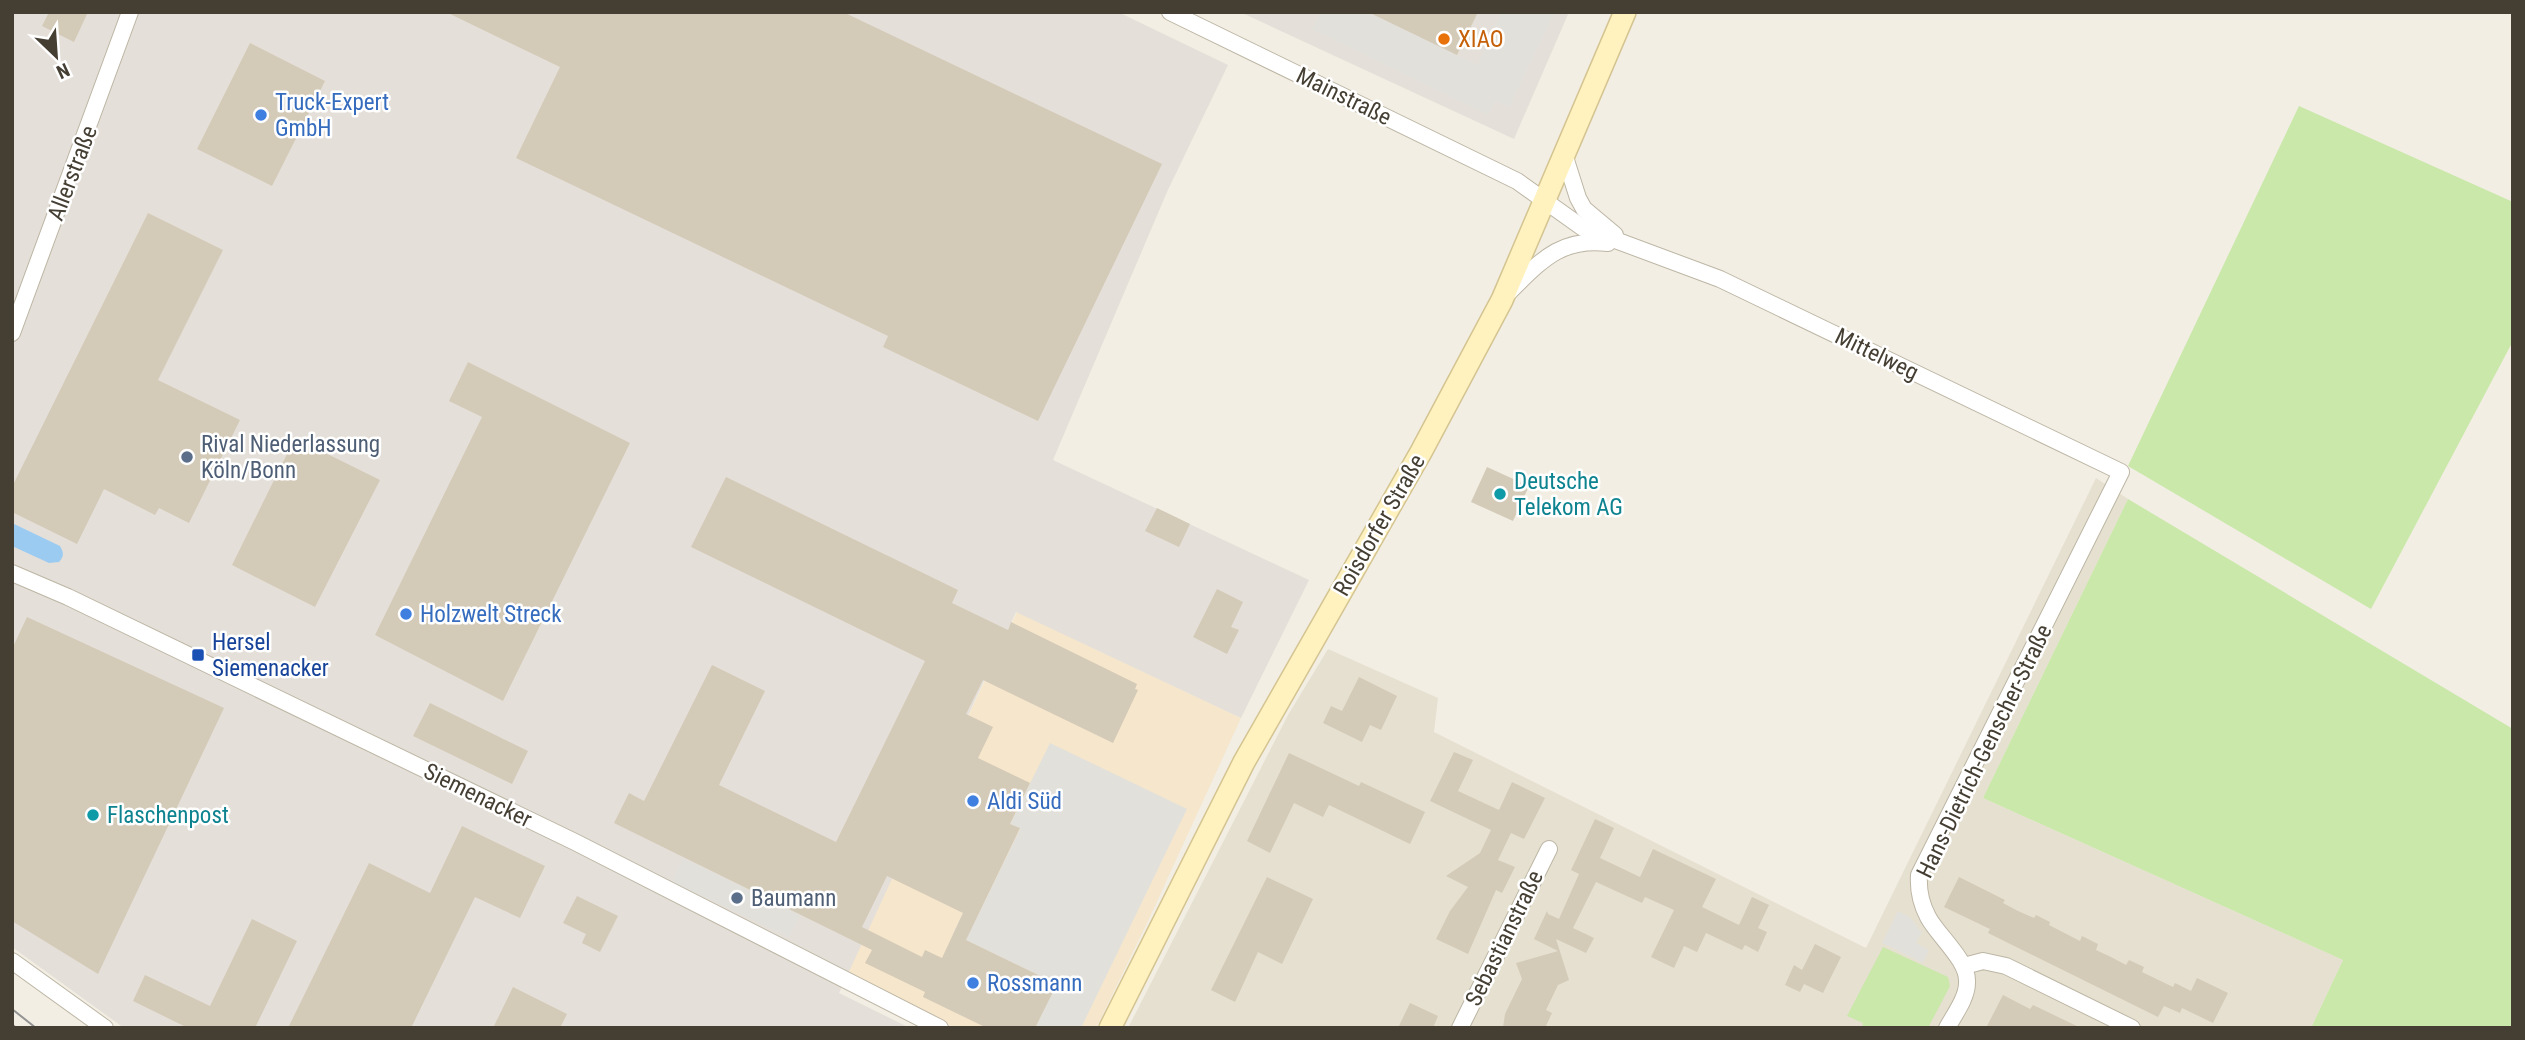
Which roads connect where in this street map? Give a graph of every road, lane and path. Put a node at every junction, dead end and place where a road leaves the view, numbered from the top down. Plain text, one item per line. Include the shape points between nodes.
1 (130, 12) edge
2 (1170, 12) edge
3 (1625, 12) edge
4 (1564, 154) junction
5 (1517, 181) joint
6 (1546, 201) junction
7 (1628, 246) junction
8 (1502, 300) junction
9 (12, 333) edge
10 (2121, 472) joint
11 (12, 573) edge
12 (1549, 849) dead end
13 (12, 961) edge
14 (1964, 966) junction
15 (104, 1028) edge
16 (940, 1028) edge
17 (1110, 1028) edge
18 (1460, 1028) edge
19 (1947, 1028) edge
20 (2133, 1028) edge

1 - 9 street, Allerstraße
2 - 5 street, Mainstraße
3 - 4 main road, Roisdorfer Straße
4 - 6 main road, Roisdorfer Straße
4 - 7 street, Mittelweg via 1584,209
5 - 6 street, Mittelweg
6 - 7 street, Mittelweg via 1583,228
6 - 8 main road, Roisdorfer Straße
7 - 8 street, Mittelweg via 1592,242 1560,249
7 - 10 street, Mittelweg via 1720,279
8 - 17 main road, Roisdorfer Straße via 1244,762
10 - 14 street, Hans-Dietrich-Genscher-Straße via 1919,875 1918,888 1928,918
11 - 16 street, Siemenacker via 587,848
12 - 18 street, Sebastianstraße
13 - 15 street
14 - 19 street via 1968,981
14 - 20 street via 1983,961 2006,966

